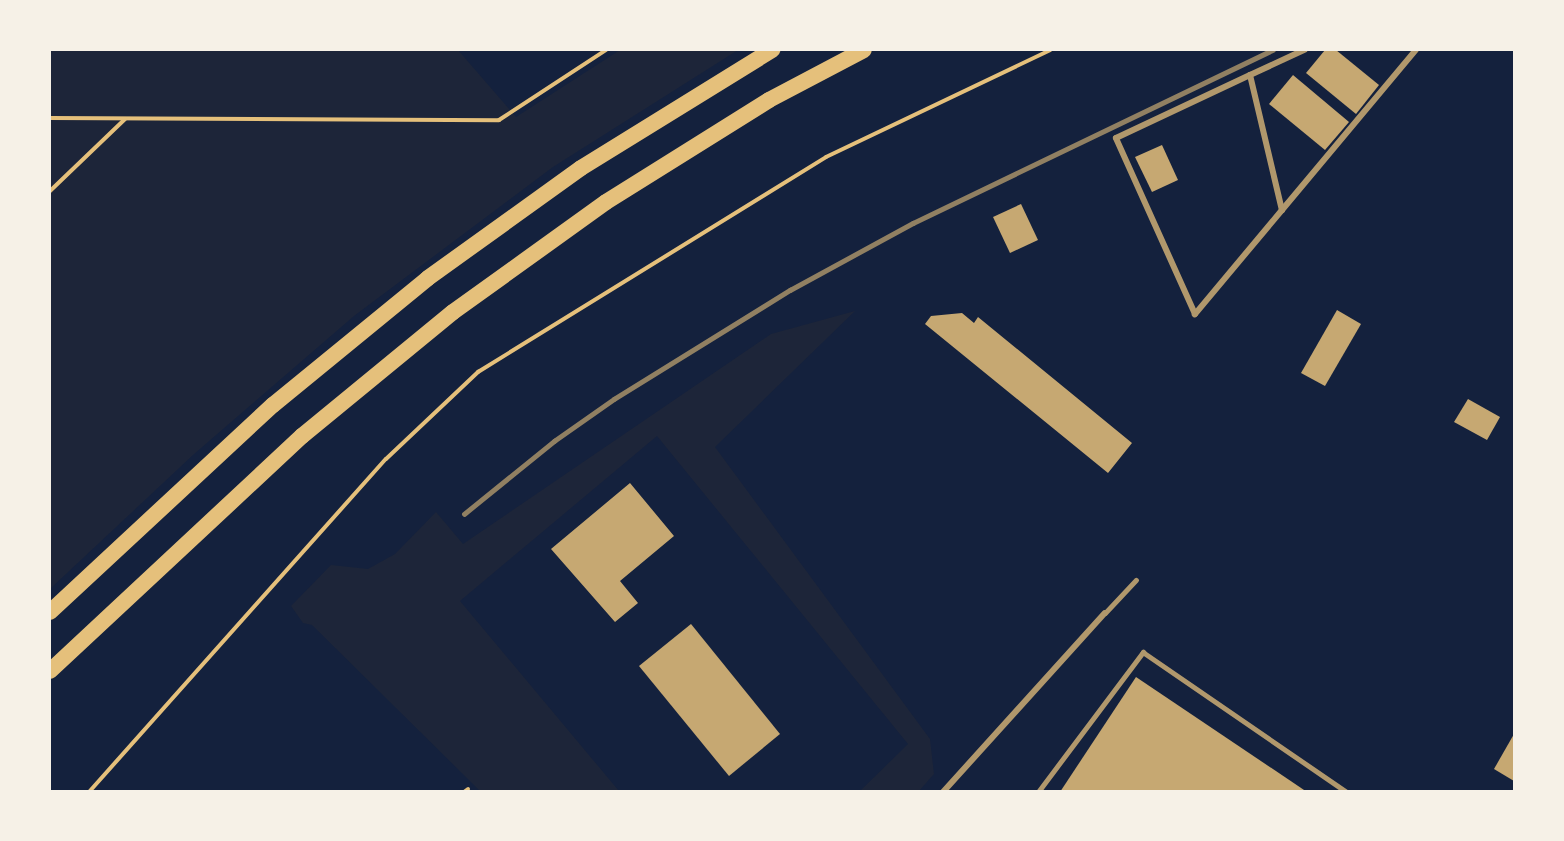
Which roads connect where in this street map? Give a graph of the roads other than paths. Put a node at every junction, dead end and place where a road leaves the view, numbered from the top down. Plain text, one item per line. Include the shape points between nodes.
1 (772, 50) edge
2 (864, 50) edge
3 (1304, 50) edge
4 (1416, 50) edge
5 (1250, 75) junction
6 (1282, 210) junction
7 (1136, 580) dead end
8 (50, 612) edge
9 (1105, 613) joint
10 (50, 671) edge
11 (943, 792) edge
12 (1038, 792) edge
13 (1347, 792) edge

1 - 8 highway via 581,168 428,278 273,405
2 - 10 highway via 769,100 606,202 453,312 302,436
3 - 5 street
4 - 6 street
5 - 6 street
5 - 6 street via 1116,138 1195,314
7 - 9 lane
9 - 11 street
12 - 13 lane via 1143,652

